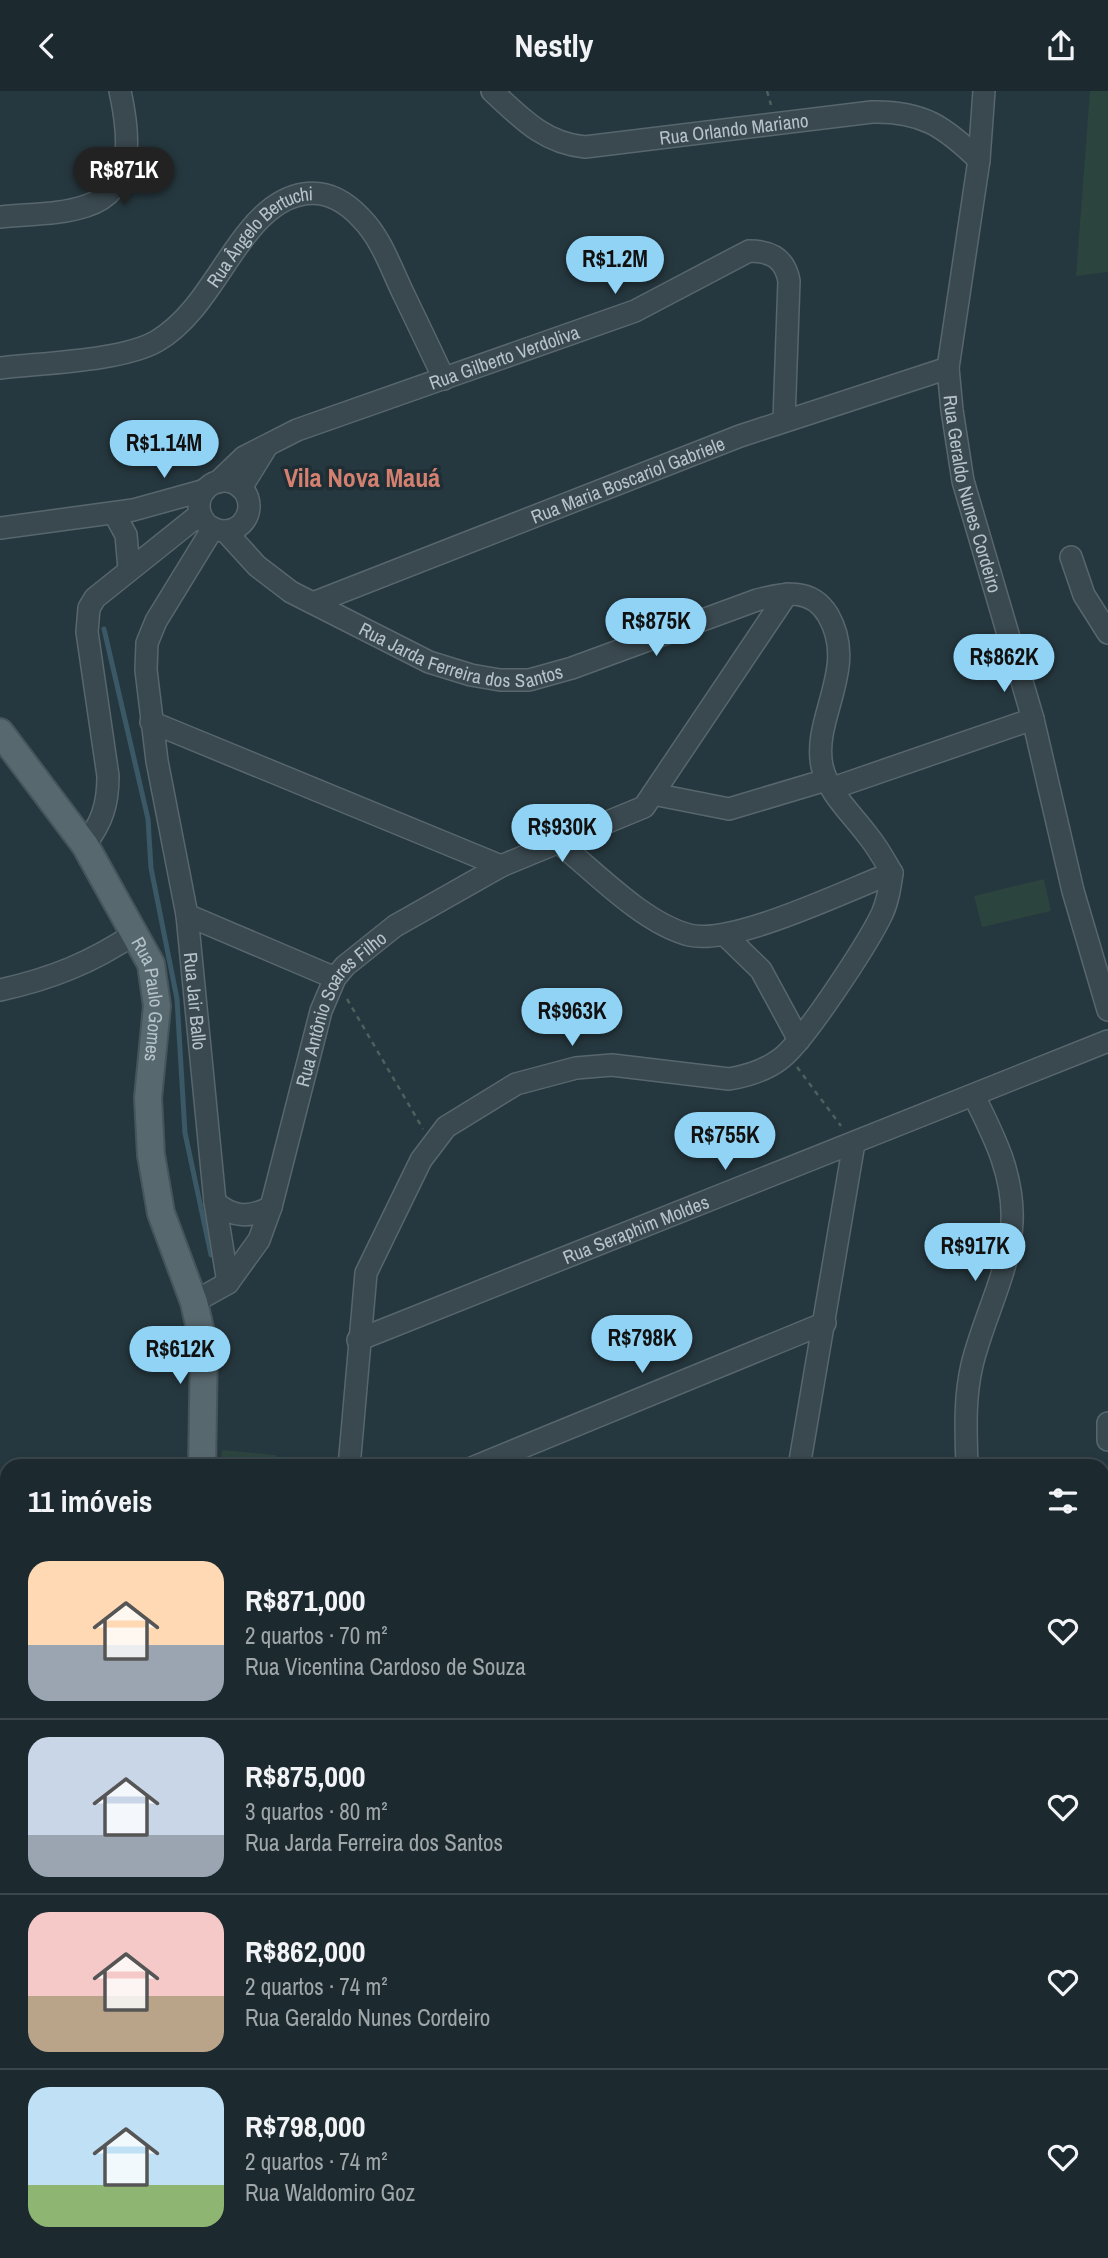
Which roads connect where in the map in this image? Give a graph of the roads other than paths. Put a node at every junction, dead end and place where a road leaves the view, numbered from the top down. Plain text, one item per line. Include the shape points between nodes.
1 (120, 91) edge
2 (492, 91) edge
3 (984, 91) edge
4 (979, 160) junction
5 (0, 217) edge
6 (0, 368) edge
7 (947, 368) junction
8 (444, 379) junction
9 (784, 420) junction
10 (267, 446) junction
11 (241, 488) junction
12 (215, 511) junction
13 (124, 512) junction
14 (0, 528) edge
15 (1071, 557) dead end
16 (129, 569) junction
17 (787, 594) junction
18 (313, 603) junction
19 (1108, 633) edge
20 (1033, 719) junction
21 (151, 722) junction
22 (0, 732) edge
23 (829, 784) junction
24 (653, 794) junction
25 (558, 842) junction
26 (85, 845) junction
27 (500, 866) junction
28 (892, 873) junction
29 (187, 915) junction
30 (134, 934) junction
31 (725, 935) junction
32 (335, 978) junction
33 (0, 990) edge
34 (1108, 1010) edge
35 (1108, 1041) edge
36 (793, 1047) junction
37 (974, 1096) junction
38 (854, 1143) junction
39 (215, 1202) junction
40 (271, 1207) junction
41 (228, 1283) junction
42 (194, 1302) junction
43 (825, 1323) junction
44 (358, 1340) junction
45 (1108, 1423) edge
46 (1108, 1440) edge
47 (202, 1459) edge
48 (350, 1459) edge
49 (494, 1459) edge
50 (800, 1459) edge
51 (967, 1459) edge

1 - 5 street via 128,148 121,177 108,194 86,206
2 - 4 street, Rua Orlando Mariano via 529,126 565,145 585,147 897,111 941,126
3 - 4 street, Rua Geraldo Nunes Cordeiro
4 - 7 street, Rua Geraldo Nunes Cordeiro
6 - 8 street, Rua Ângelo Bertuchi via 109,354 154,343 169,334 273,206 309,192 344,202 378,240
7 - 9 street, Rua Maria Boscariol Gabriele
7 - 20 street, Rua Geraldo Nunes Cordeiro via 964,481
8 - 9 street, Rua Gilberto Verdoliva via 635,311 727,261 749,251 763,251 787,267 789,281
8 - 10 street, Rua Gilberto Verdoliva via 297,430
9 - 18 street, Rua Maria Boscariol Gabriele
10 - 11 street
10 - 12 street, Rua Gilberto Verdoliva via 244,457
11 - 12 street via 234,483
11 - 12 street via 248,500
12 - 13 street
12 - 16 street
12 - 18 street, Rua Jarda Ferreira dos Santos via 257,566
12 - 21 street, Rua Jair Ballo via 147,643
13 - 14 street
13 - 16 street
15 - 19 street via 1079,585
16 - 26 street via 95,597 89,608 87,632 108,800 101,823
17 - 18 street, Rua Jarda Ferreira dos Santos via 757,600 529,680 471,675 429,662
17 - 23 street, Rua Jarda Ferreira dos Santos via 810,596 822,604 837,641 839,666 822,745
17 - 24 street, Rua Antônio Soares Filho
20 - 23 street
20 - 34 street, Rua Geraldo Nunes Cordeiro via 1073,891
21 - 27 street
21 - 29 street, Rua Jair Ballo
22 - 26 main road, Rua Paulo Gomes
23 - 24 street via 729,809
23 - 28 street, Rua Jarda Ferreira dos Santos
24 - 25 street, Rua Antônio Soares Filho via 644,807
25 - 27 street, Rua Antônio Soares Filho
25 - 31 street via 665,925 688,935
26 - 30 main road, Rua Paulo Gomes
27 - 32 street, Rua Antônio Soares Filho via 395,926
28 - 31 street
28 - 36 street via 882,913 869,938
29 - 32 street
29 - 39 street, Rua Jair Ballo
30 - 33 street via 80,967
30 - 42 main road, Rua Paulo Gomes via 151,964 158,1006 148,1098 157,1190
31 - 36 street via 761,970
32 - 40 street, Rua Antônio Soares Filho via 321,1011
35 - 37 street, Rua Seraphim Moldes
36 - 44 street via 766,1068 729,1079 612,1065 548,1074 516,1084 446,1127 401,1199 366,1273
37 - 38 street, Rua Seraphim Moldes
37 - 51 street via 1005,1164 1012,1223 971,1367
38 - 43 street
38 - 44 street, Rua Seraphim Moldes
39 - 40 street via 225,1211 254,1216
39 - 41 street, Rua Jair Ballo
40 - 41 street, Rua Antônio Soares Filho via 259,1240
41 - 42 street, Rua Antônio Soares Filho
42 - 47 main road via 204,1346
43 - 49 street
43 - 50 street
44 - 48 street
45 - 46 street

